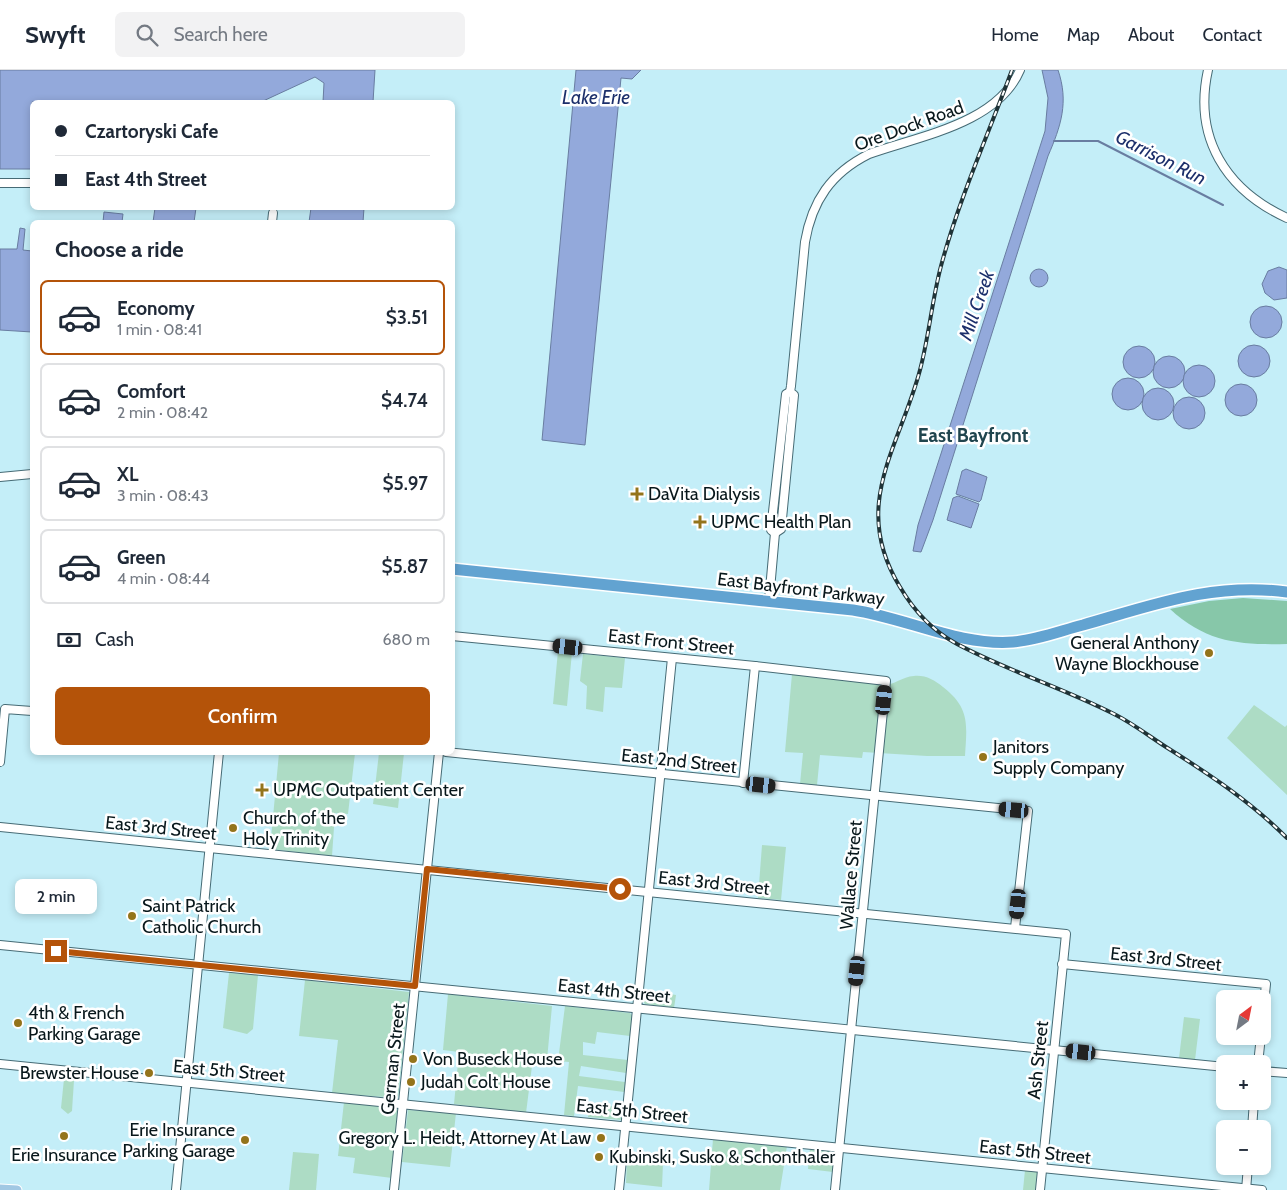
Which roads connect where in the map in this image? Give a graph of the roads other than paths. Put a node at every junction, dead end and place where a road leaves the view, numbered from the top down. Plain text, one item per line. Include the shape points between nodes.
1 (1020, 70) edge
2 (1208, 70) edge
3 (0, 183) edge
4 (30, 183) edge
5 (273, 214) dead end
6 (1287, 218) edge
7 (272, 220) edge
8 (30, 474) edge
9 (0, 477) edge
10 (455, 569) edge
11 (1287, 592) edge
12 (769, 601) junction
13 (455, 636) edge
14 (672, 658) junction
15 (755, 666) junction
16 (886, 682) joint
17 (30, 712) edge
18 (455, 753) edge
19 (219, 755) edge
20 (439, 755) edge
21 (0, 762) edge
22 (661, 774) junction
23 (743, 783) junction
24 (874, 796) junction
25 (0, 827) edge
26 (209, 847) junction
27 (427, 869) junction
28 (648, 892) junction
29 (862, 913) junction
30 (1015, 928) junction
31 (1066, 934) joint
32 (0, 945) edge
33 (1062, 964) junction
34 (198, 965) junction
35 (415, 986) junction
36 (1265, 990) edge
37 (637, 1009) junction
38 (851, 1029) junction
39 (1054, 1050) junction
40 (0, 1064) edge
41 (1216, 1066) edge
42 (1271, 1072) edge
43 (1287, 1073) edge
44 (186, 1082) junction
45 (404, 1104) junction
46 (626, 1126) junction
47 (839, 1148) junction
48 (1042, 1167) junction
49 (1247, 1175) edge
50 (0, 1189) edge
51 (1246, 1189) edge
52 (17, 1190) edge
53 (176, 1190) edge
54 (394, 1190) edge
55 (619, 1190) edge
56 (835, 1190) edge
57 (1040, 1190) edge
58 (1262, 1190) edge

1 - 12 street, Ore Dock Road via 1006,94 977,117 868,154 845,168 826,186 811,215 775,486
2 - 6 street via 1204,112 1218,157 1233,181 1247,195
3 - 4 street
5 - 7 street
8 - 9 street
10 - 12 highway, East Bayfront Parkway
11 - 12 highway, East Bayfront Parkway via 1232,589 1193,594 1039,638 1010,642 962,638 872,613
13 - 14 street, East Front Street
14 - 15 street, East Front Street
14 - 22 street
15 - 16 street, East Front Street
15 - 23 street
16 - 24 street, Wallace Street
17 - 21 street via 5,709
18 - 22 street, East 2nd Street
19 - 26 street
20 - 27 street, German Street
22 - 23 street, East 2nd Street
22 - 28 street
23 - 24 street, East 2nd Street
24 - 29 street, Wallace Street
24 - 30 street, East 2nd Street via 1028,811
25 - 26 street, East 3rd Street
26 - 27 street, East 3rd Street
26 - 34 street
27 - 28 street, East 3rd Street
27 - 35 street, German Street
28 - 29 street, East 3rd Street
28 - 37 street
29 - 30 street, East 3rd Street
29 - 38 street, Wallace Street
30 - 31 street, East 3rd Street
31 - 33 street, Ash Street
32 - 34 street, East 4th Street
33 - 36 street, East 3rd Street via 1266,984
33 - 39 street, Ash Street
34 - 35 street, East 4th Street
34 - 44 street
35 - 37 street, East 4th Street
35 - 45 street, German Street
37 - 38 street, East 4th Street
37 - 46 street
38 - 39 street, East 4th Street
38 - 47 street, Wallace Street
39 - 41 street, East 4th Street
39 - 48 street, Ash Street
40 - 44 street, East 5th Street
42 - 43 street
44 - 45 street, East 5th Street
44 - 53 street
45 - 46 street, East 5th Street
45 - 54 street, German Street
46 - 47 street, East 5th Street
46 - 55 street
47 - 48 street, East 5th Street
47 - 56 street, Wallace Street
48 - 51 street, East 5th Street
48 - 57 street, Ash Street
49 - 51 street
50 - 52 main road
51 - 58 street, East 5th Street

